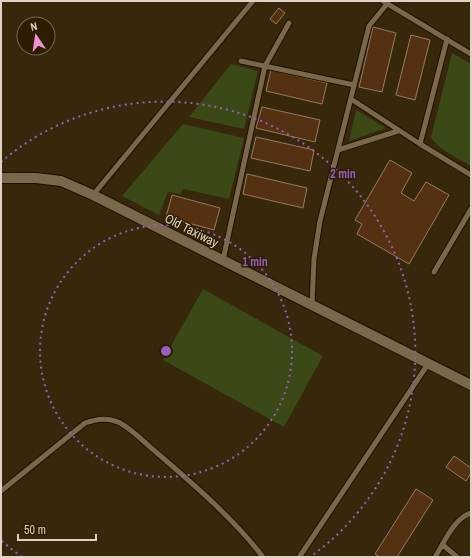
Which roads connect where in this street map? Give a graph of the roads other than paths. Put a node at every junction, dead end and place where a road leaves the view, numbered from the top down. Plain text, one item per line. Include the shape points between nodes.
1 (253, 1) edge
2 (385, 2) edge
3 (289, 22) dead end
4 (447, 39) junction
5 (471, 54) edge
6 (241, 61) dead end
7 (265, 66) junction
8 (354, 85) junction
9 (351, 99) junction
10 (398, 131) junction
11 (420, 144) junction
12 (338, 150) junction
13 (471, 175) edge
14 (1, 178) edge
15 (93, 195) junction
16 (471, 209) edge
17 (223, 260) junction
18 (434, 272) dead end
19 (312, 305) junction
20 (428, 364) junction
21 (471, 385) edge
22 (1, 491) edge
23 (471, 513) edge
24 (443, 545) junction
25 (300, 556) edge
26 (263, 557) edge
27 (435, 557) edge
28 (457, 557) edge

1 - 15 lane
2 - 4 lane
2 - 8 lane via 369,26
3 - 7 lane
4 - 5 lane
4 - 11 lane
6 - 7 lane
7 - 8 lane
7 - 17 lane
8 - 9 lane
9 - 10 lane
9 - 12 lane
10 - 11 lane
10 - 12 lane
11 - 13 lane
12 - 19 lane via 320,222 314,260
14 - 15 street, Old Taxiway via 61,181
15 - 17 street, Old Taxiway
16 - 18 lane
17 - 19 street, Old Taxiway
19 - 20 street, Old Taxiway
20 - 21 street, Old Taxiway
20 - 25 lane
22 - 26 lane via 85,423 109,419 121,423 177,471 243,533
23 - 24 lane via 463,516
24 - 27 lane
24 - 28 lane

